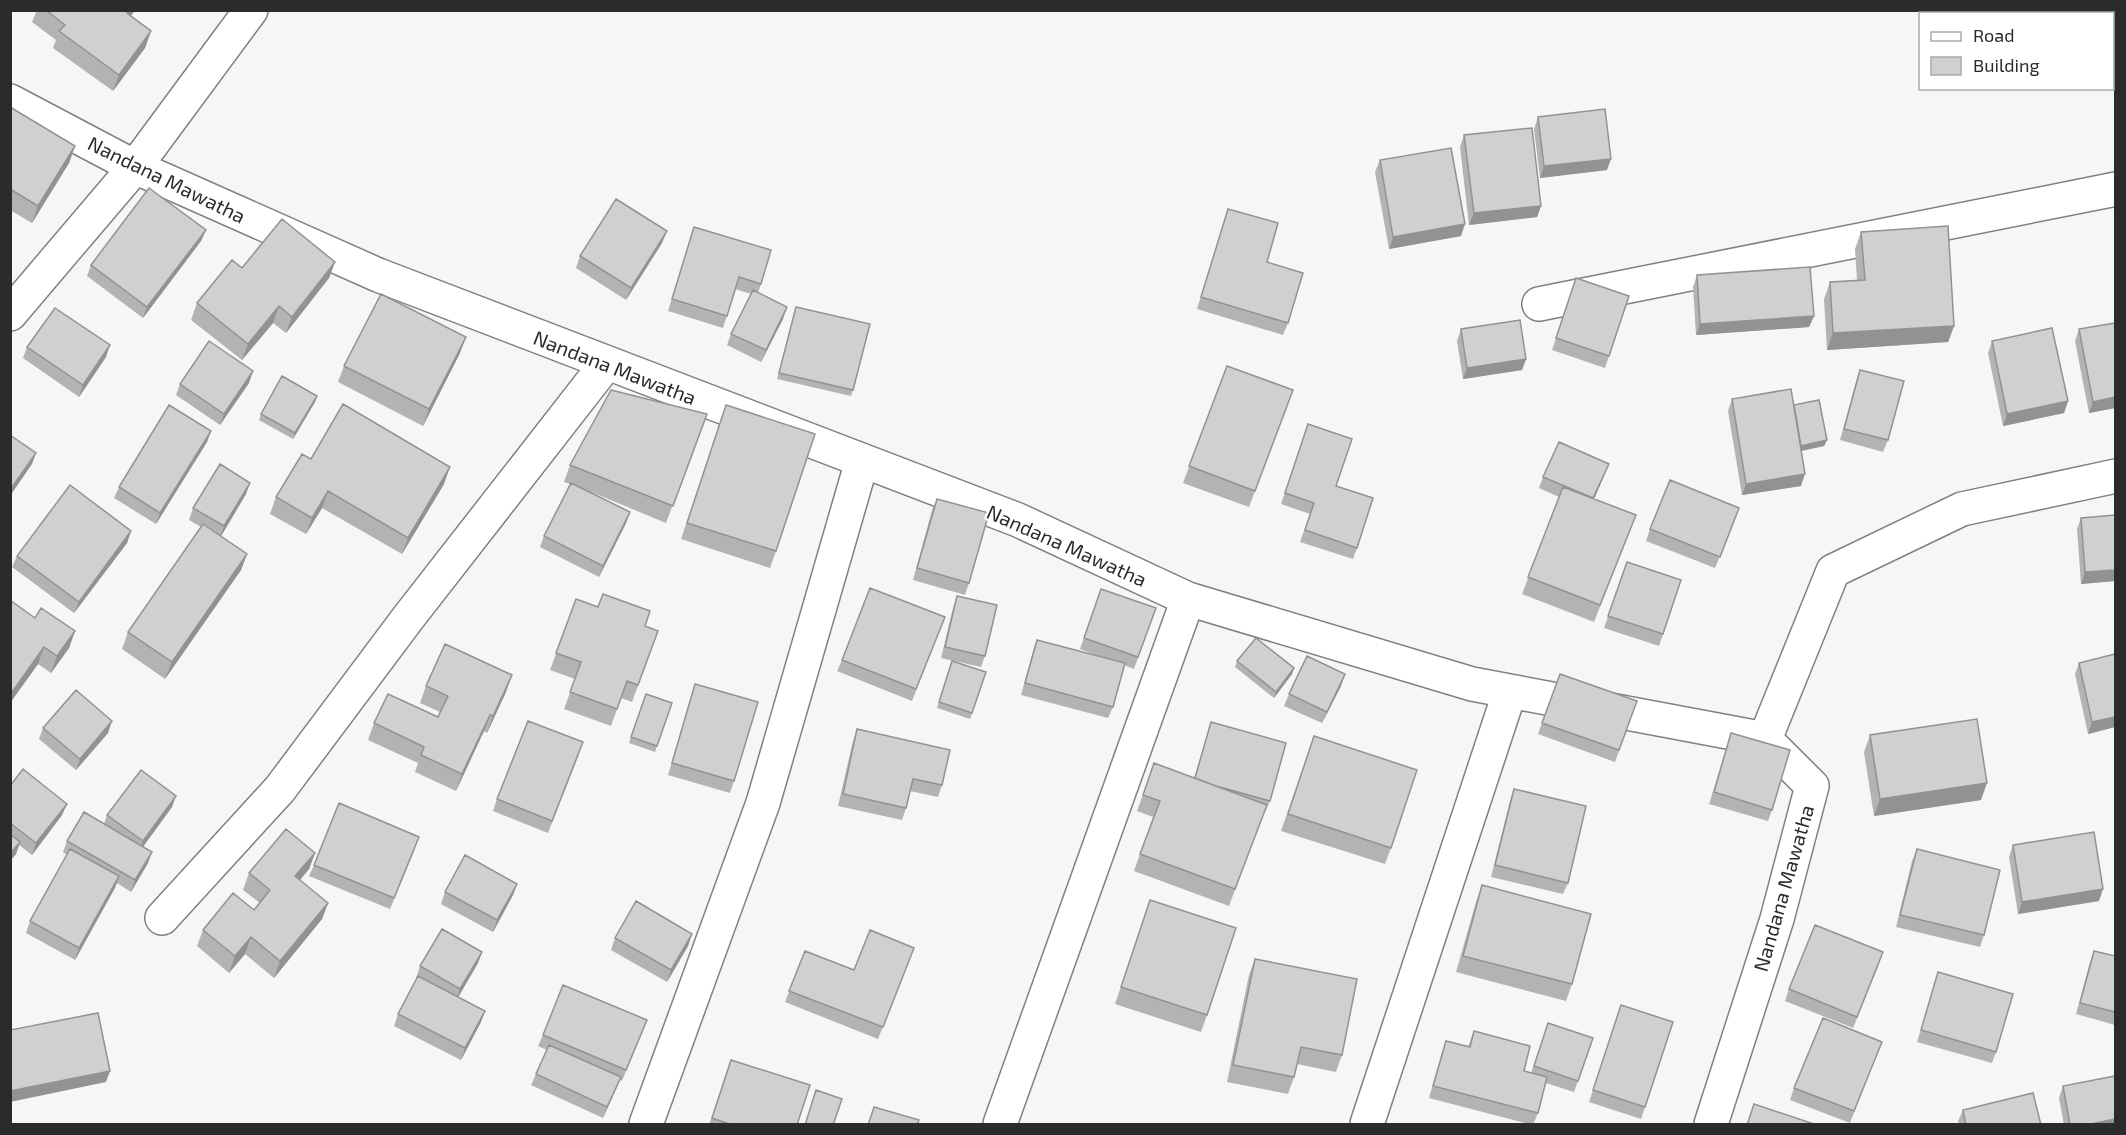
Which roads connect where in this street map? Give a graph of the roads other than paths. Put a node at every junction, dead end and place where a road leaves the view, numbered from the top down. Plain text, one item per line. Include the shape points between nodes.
1 (251, 10) edge
2 (10, 101) edge
3 (135, 167) junction
4 (2115, 189) edge
5 (1539, 304) dead end
6 (10, 314) edge
7 (606, 363) junction
8 (862, 461) junction
9 (2115, 476) edge
10 (1188, 599) junction
11 (1510, 691) junction
12 (1765, 739) junction
13 (162, 918) dead end
14 (646, 1125) edge
15 (1000, 1125) edge
16 (1367, 1125) edge
17 (1711, 1125) edge

1 - 3 street
2 - 3 street, Nandana Mawatha
3 - 6 street
3 - 7 street, Nandana Mawatha via 378,276
4 - 5 street
7 - 8 street, Nandana Mawatha
7 - 13 street via 280,789
8 - 10 street, Nandana Mawatha via 1018,520
8 - 14 street via 764,803
9 - 12 street via 1962,508 1833,571
10 - 11 street, Nandana Mawatha via 1472,684
10 - 15 street
11 - 12 street, Nandana Mawatha
11 - 16 street
12 - 17 street, Nandana Mawatha via 1812,786 1777,919

